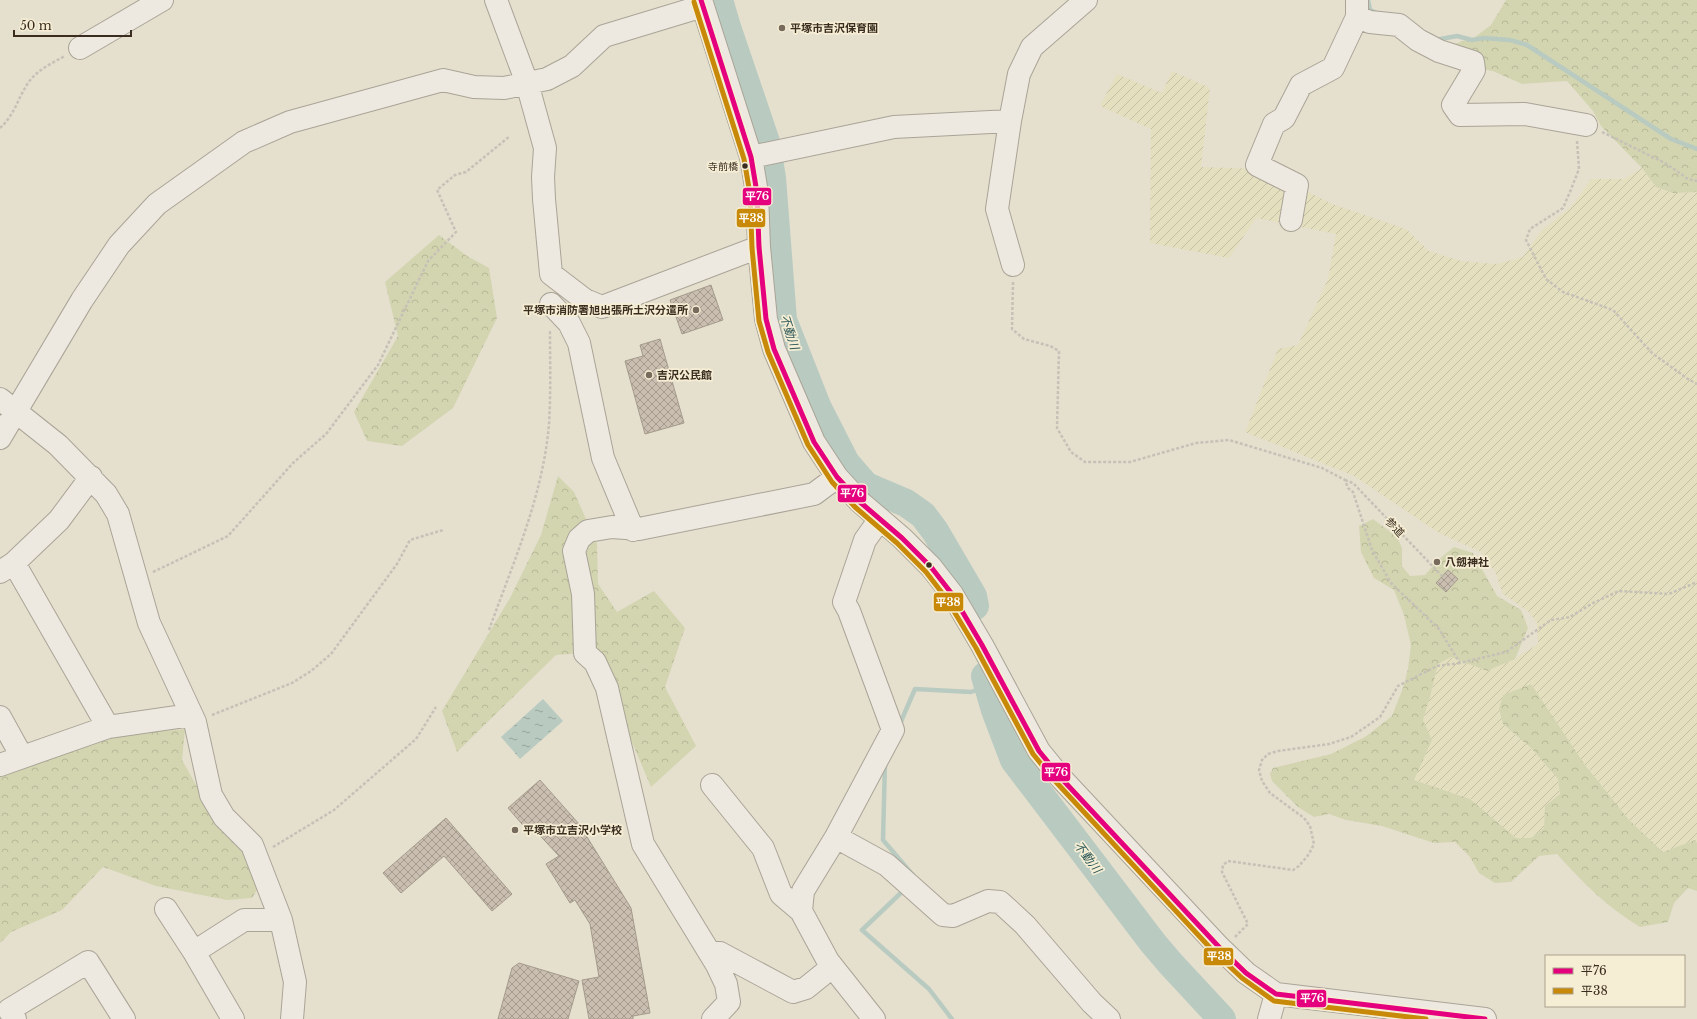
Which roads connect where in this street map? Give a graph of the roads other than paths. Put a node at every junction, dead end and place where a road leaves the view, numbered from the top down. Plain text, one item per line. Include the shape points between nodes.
1 (162, 0) edge
2 (496, 0) edge
3 (1086, 0) edge
4 (702, 3) edge
5 (1357, 9) edge
6 (80, 48) road end
7 (527, 83) junction
8 (1010, 121) junction
9 (1581, 124) road end
10 (751, 157) junction
11 (1291, 220) dead end
12 (759, 247) junction
13 (1013, 265) road end
14 (551, 304) road end
15 (8, 405) edge
16 (0, 438) edge
17 (91, 477) junction
18 (837, 477) junction
19 (880, 518) junction
20 (632, 530) junction
21 (7, 568) edge
22 (0, 718) edge
23 (193, 718) junction
24 (108, 727) junction
25 (22, 757) junction
26 (0, 765) edge
27 (712, 785) dead end
28 (836, 837) junction
29 (166, 909) dead end
30 (801, 911) junction
31 (281, 920) junction
32 (194, 952) junction
33 (710, 954) junction
34 (832, 967) junction
35 (1276, 994) junction
36 (1269, 1018) edge
37 (15, 1019) edge
38 (124, 1019) edge
39 (233, 1019) edge
40 (292, 1019) edge
41 (713, 1019) edge
42 (874, 1019) edge
43 (1109, 1019) edge
44 (1485, 1019) edge

1 - 6 street
2 - 7 street
3 - 8 street via 1032,47 1019,74
4 - 7 street via 604,36 572,66 548,79
4 - 10 street
5 - 9 street via 1370,22 1399,25 1418,40 1439,51 1473,62 1474,70 1453,106 1460,115 1525,114
5 - 11 street via 1333,68 1301,86 1284,118 1274,124 1257,165 1297,186
7 - 12 street via 545,148 544,199 551,274 585,300 602,307
7 - 15 street via 504,88 474,87 444,80 290,122 244,142 156,204 119,244
8 - 10 street via 894,127
8 - 13 street via 997,209
10 - 12 street via 757,193
12 - 18 street via 766,319 774,349 814,442
14 - 20 street via 569,323 579,343 603,458
15 - 16 street
15 - 17 street via 58,444
17 - 21 street via 59,520
17 - 23 street via 106,494 118,514 149,623
18 - 19 street via 860,502
18 - 20 street via 814,494
19 - 28 street via 865,540 844,602 893,730
19 - 35 street via 931,567 952,594 1039,751 1222,951 1246,973
20 - 33 street via 612,527 588,531 578,539 574,551 583,594 585,653 595,662 607,688 643,844
21 - 24 street
22 - 25 street
23 - 24 street
23 - 31 street via 211,795 224,816 252,845
24 - 25 street
25 - 26 street
27 - 30 street via 762,848 781,894
28 - 30 street via 804,891
28 - 43 street via 887,865 942,915 953,916 988,901 1000,902 1025,924 1092,1003
29 - 32 street
30 - 34 street
31 - 32 street via 244,920
31 - 40 street via 295,982
32 - 39 street
33 - 34 street via 720,954 793,992 806,988
33 - 41 street via 726,984 729,1002
34 - 42 street
35 - 36 street
35 - 44 street
37 - 38 street via 10,1010 88,962

